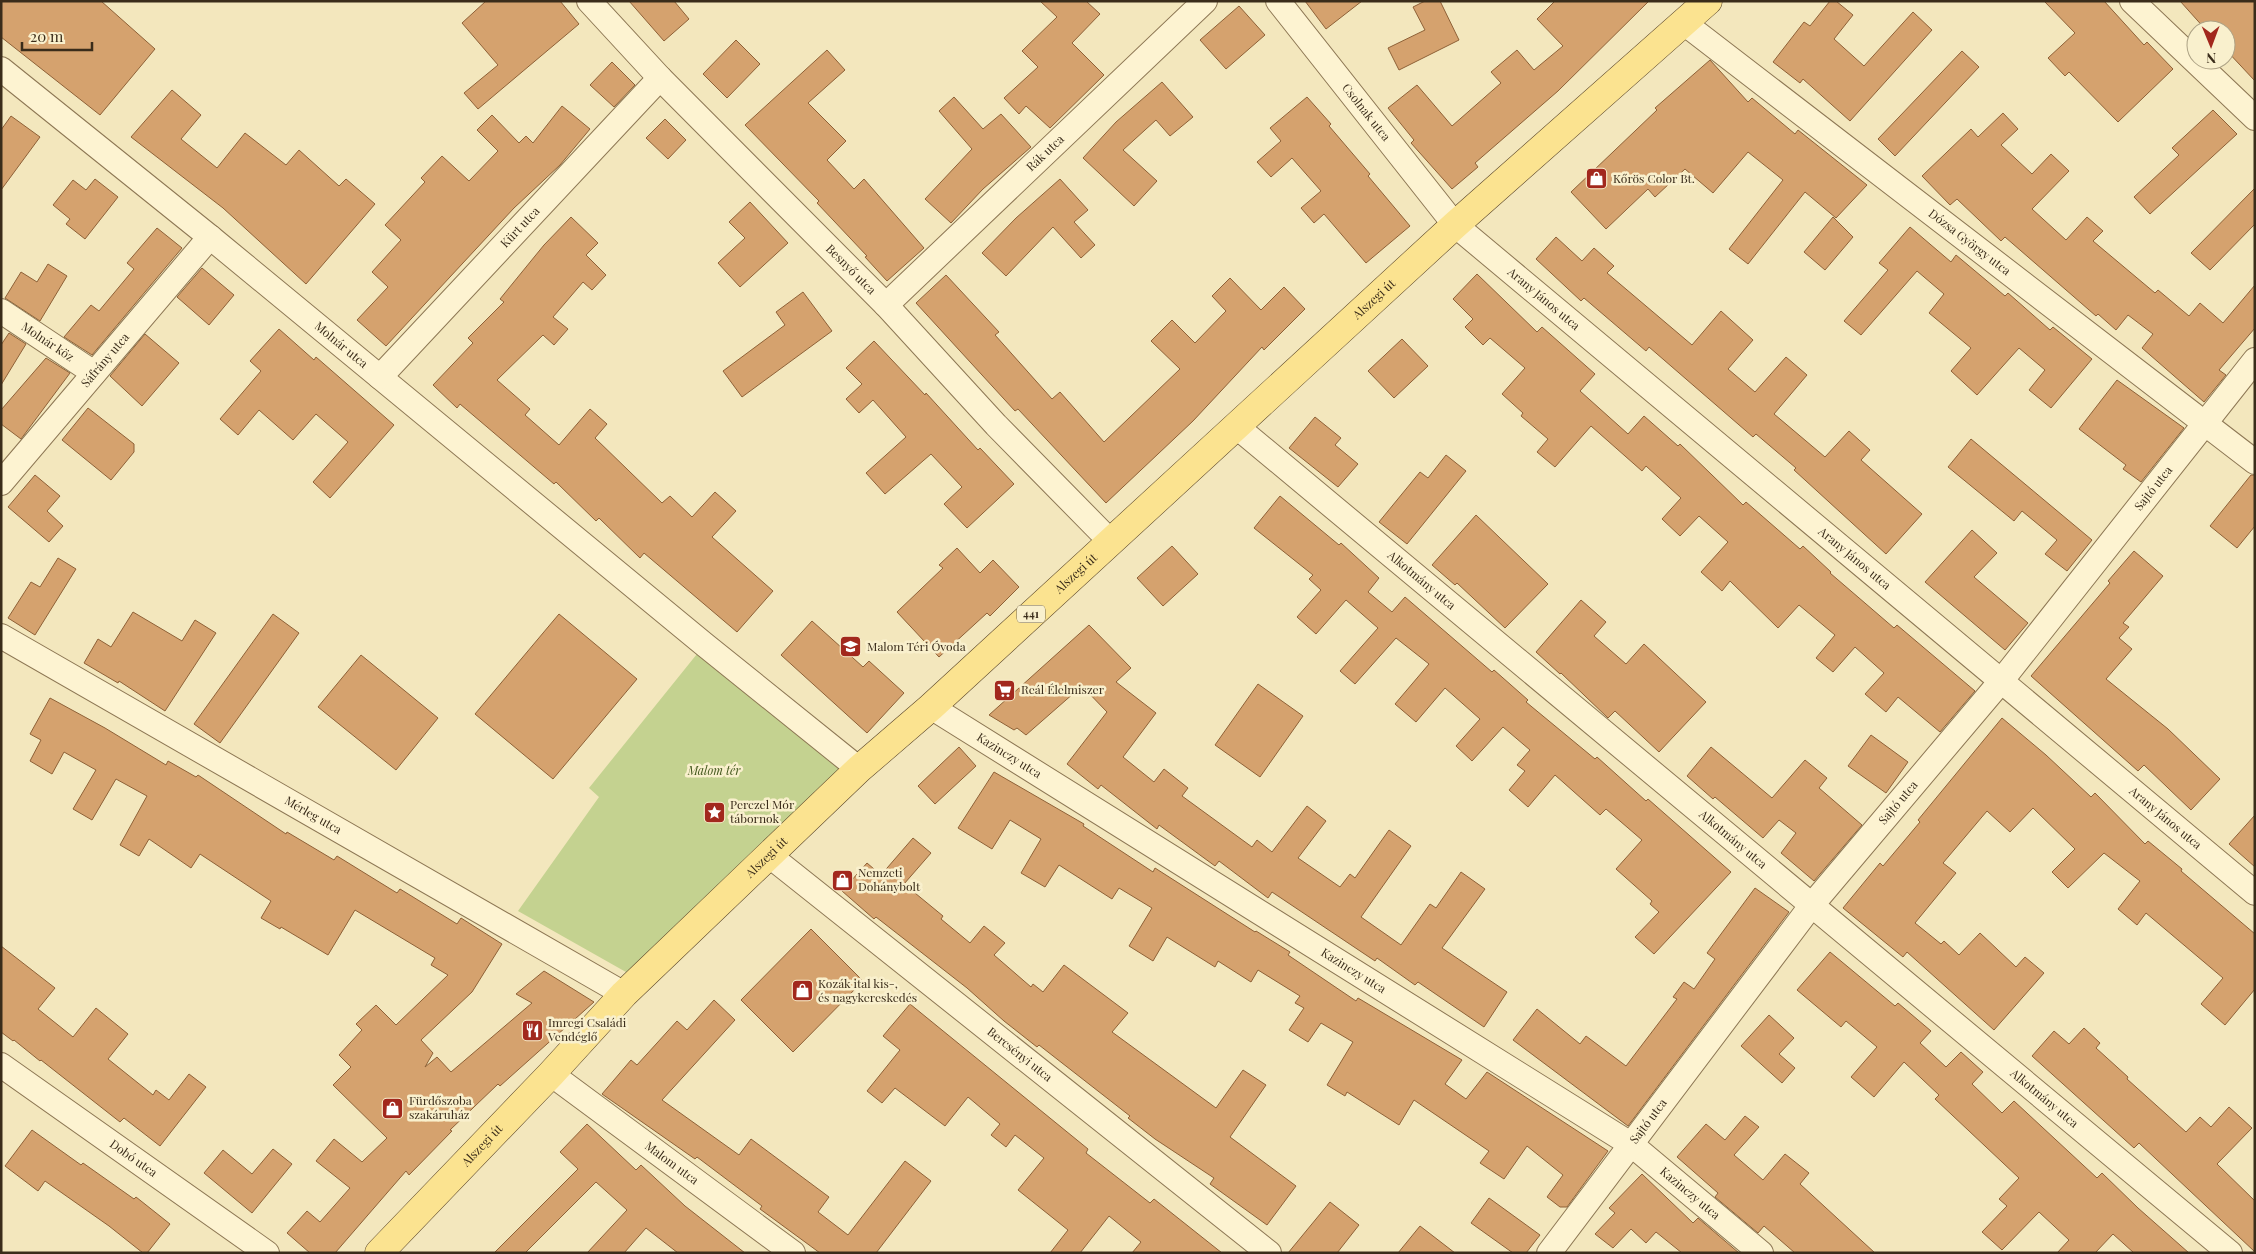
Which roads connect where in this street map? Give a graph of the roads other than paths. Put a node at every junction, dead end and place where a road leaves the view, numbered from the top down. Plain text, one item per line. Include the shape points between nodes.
1 (588, 1) edge
2 (1205, 1) edge
3 (1278, 1) edge
4 (1708, 1) edge
5 (2132, 1) edge
6 (1684, 23) junction
7 (1, 69) edge
8 (660, 78) junction
9 (2255, 118) edge
10 (1455, 225) junction
11 (210, 237) junction
12 (886, 305) junction
13 (1, 311) edge
14 (2255, 360) edge
15 (94, 372) junction
16 (380, 377) junction
17 (2205, 424) junction
18 (1237, 427) junction
19 (2255, 462) edge
20 (1, 483) edge
21 (1110, 541) junction
22 (1, 636) edge
23 (2002, 680) junction
24 (931, 707) junction
25 (859, 769) junction
26 (770, 856) junction
27 (2255, 893) edge
28 (1811, 906) junction
29 (624, 994) junction
30 (1, 1065) edge
31 (551, 1074) junction
32 (1632, 1146) junction
33 (267, 1253) edge
34 (378, 1253) edge
35 (793, 1253) edge
36 (1270, 1253) edge
37 (1549, 1253) edge
38 (1761, 1253) edge
39 (2230, 1253) edge

1 - 8 street, Besnyő utca
2 - 12 street, Rák utca
3 - 10 street, Csolnak utca
4 - 6 main road, Alszegi út / 441
5 - 9 street
6 - 10 main road, Alszegi út / 441
6 - 17 street, Dózsa György utca
7 - 11 street, Molnár utca
8 - 12 street, Besnyő utca
8 - 16 street, Kürt utca
10 - 18 main road, Alszegi út / 441
10 - 23 street, Arany János utca
11 - 15 street, Sáfrány utca
11 - 16 street, Molnár utca
12 - 21 street, Besnyő utca via 996,425
13 - 15 street, Molnár köz
14 - 17 street, Sajtó utca
15 - 20 street, Sáfrány utca
16 - 25 street, Molnár utca
17 - 19 street, Dózsa György utca
17 - 23 street, Sajtó utca
18 - 21 main road, Alszegi út / 441
18 - 28 street, Alkotmány utca
21 - 24 main road, Alszegi út / 441
22 - 29 street, Mérleg utca
23 - 27 street, Arany János utca
23 - 28 street, Sajtó utca
24 - 25 main road, Alszegi út / 441
24 - 32 street, Kazinczy utca
25 - 26 main road, Alszegi út / 441
26 - 29 main road, Alszegi út / 441
26 - 36 street, Bercsényi utca
28 - 32 street, Sajtó utca
28 - 39 street, Alkotmány utca
29 - 31 main road, Alszegi út / 441
30 - 33 street, Dobó utca
31 - 34 main road, Alszegi út / 441
31 - 35 street, Malom utca
32 - 37 street, Sajtó utca
32 - 38 street, Kazinczy utca

